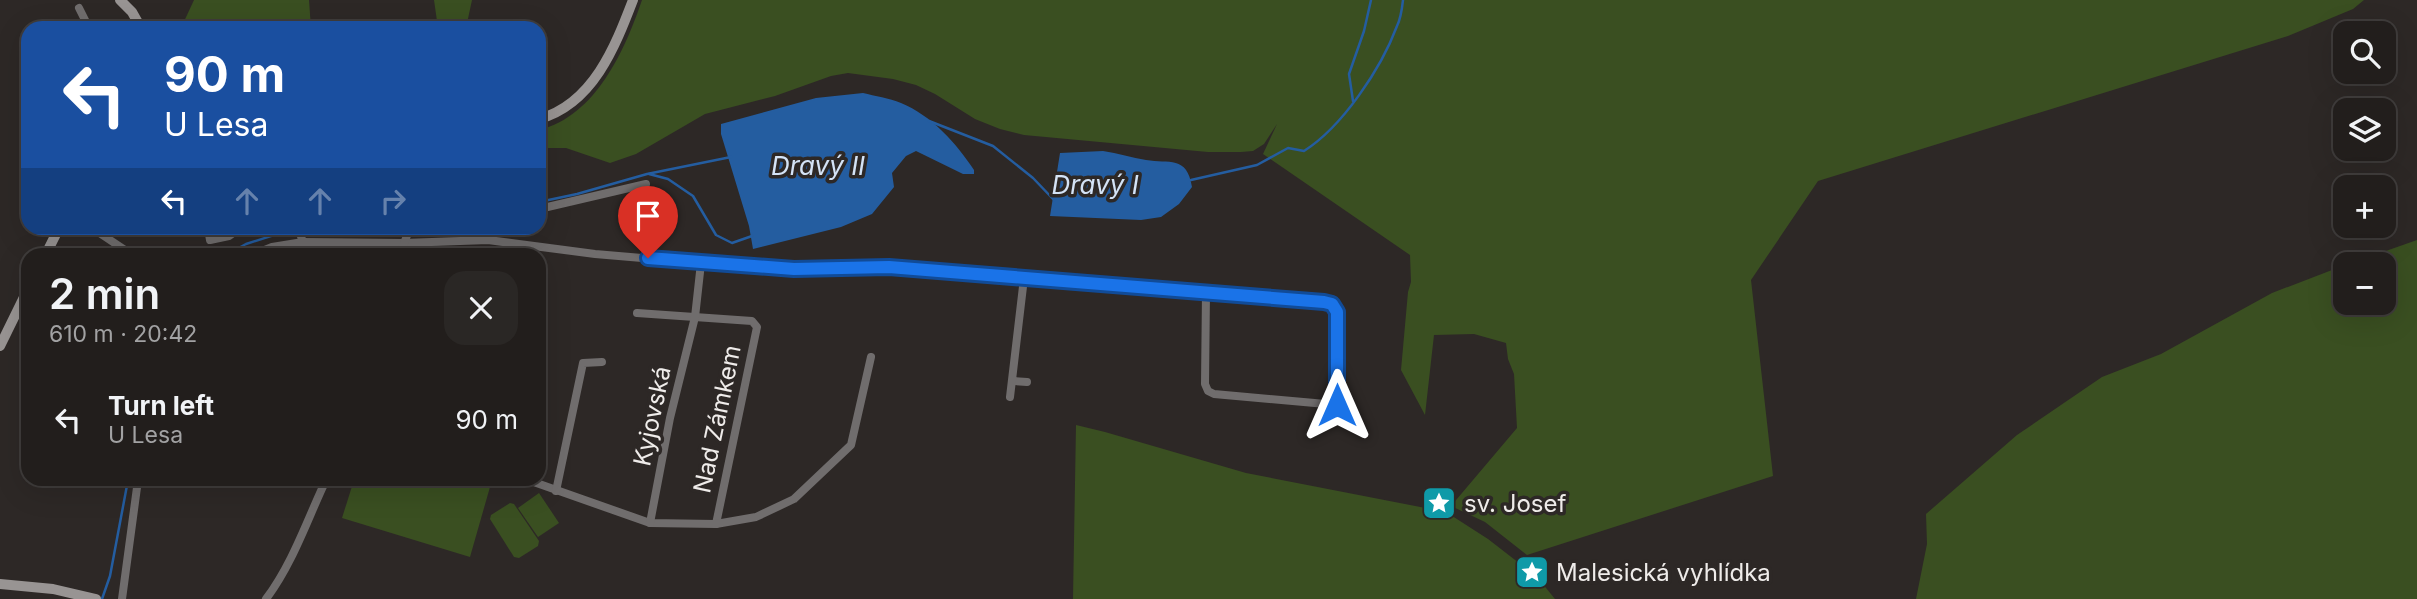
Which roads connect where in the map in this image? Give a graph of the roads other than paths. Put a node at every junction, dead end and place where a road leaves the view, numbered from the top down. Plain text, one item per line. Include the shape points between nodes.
1 (120, 0) edge
2 (633, 0) edge
3 (79, 8) dead end
4 (86, 21) edge
5 (137, 21) edge
6 (546, 116) edge
7 (646, 184) dead end
8 (546, 207) edge
9 (102, 235) edge
10 (209, 235) edge
11 (230, 235) edge
12 (301, 235) edge
13 (407, 235) edge
14 (488, 235) edge
15 (488, 240) junction
16 (404, 243) junction
17 (122, 248) edge
18 (270, 248) edge
19 (402, 248) edge
20 (701, 263) junction
21 (1024, 278) junction
22 (1206, 292) junction
23 (21, 303) edge
24 (637, 313) dead end
25 (695, 317) junction
26 (0, 346) edge
27 (871, 357) dead end
28 (603, 362) dead end
29 (1013, 381) junction
30 (1027, 382) dead end
31 (1010, 397) dead end
32 (137, 486) edge
33 (323, 486) edge
34 (543, 486) edge
35 (556, 491) junction
36 (650, 523) junction
37 (716, 523) junction
38 (0, 584) edge
39 (96, 599) edge
40 (122, 599) edge
41 (266, 599) edge

1 - 5 street
2 - 6 street via 612,51 589,85 561,110
3 - 4 street
7 - 8 street
9 - 17 street
10 - 11 street via 210,240
12 - 16 street
12 - 18 street
13 - 16 street
14 - 15 street
15 - 16 street
15 - 20 street
16 - 19 street
20 - 21 street via 794,269 870,266
20 - 25 street, Kyjovská
21 - 22 street
21 - 29 street
22 - 22 street via 1208,391 1337,405 1337,312 1332,304
23 - 26 street
24 - 25 street
25 - 36 street, Kyjovská
25 - 37 street, Nad Zámkem via 754,322 756,331
27 - 37 street via 851,445 794,499 756,517
28 - 35 street via 583,363
29 - 30 street
29 - 31 street
32 - 40 street
33 - 41 street via 300,540
34 - 35 street
35 - 36 street
36 - 37 street
38 - 39 street

